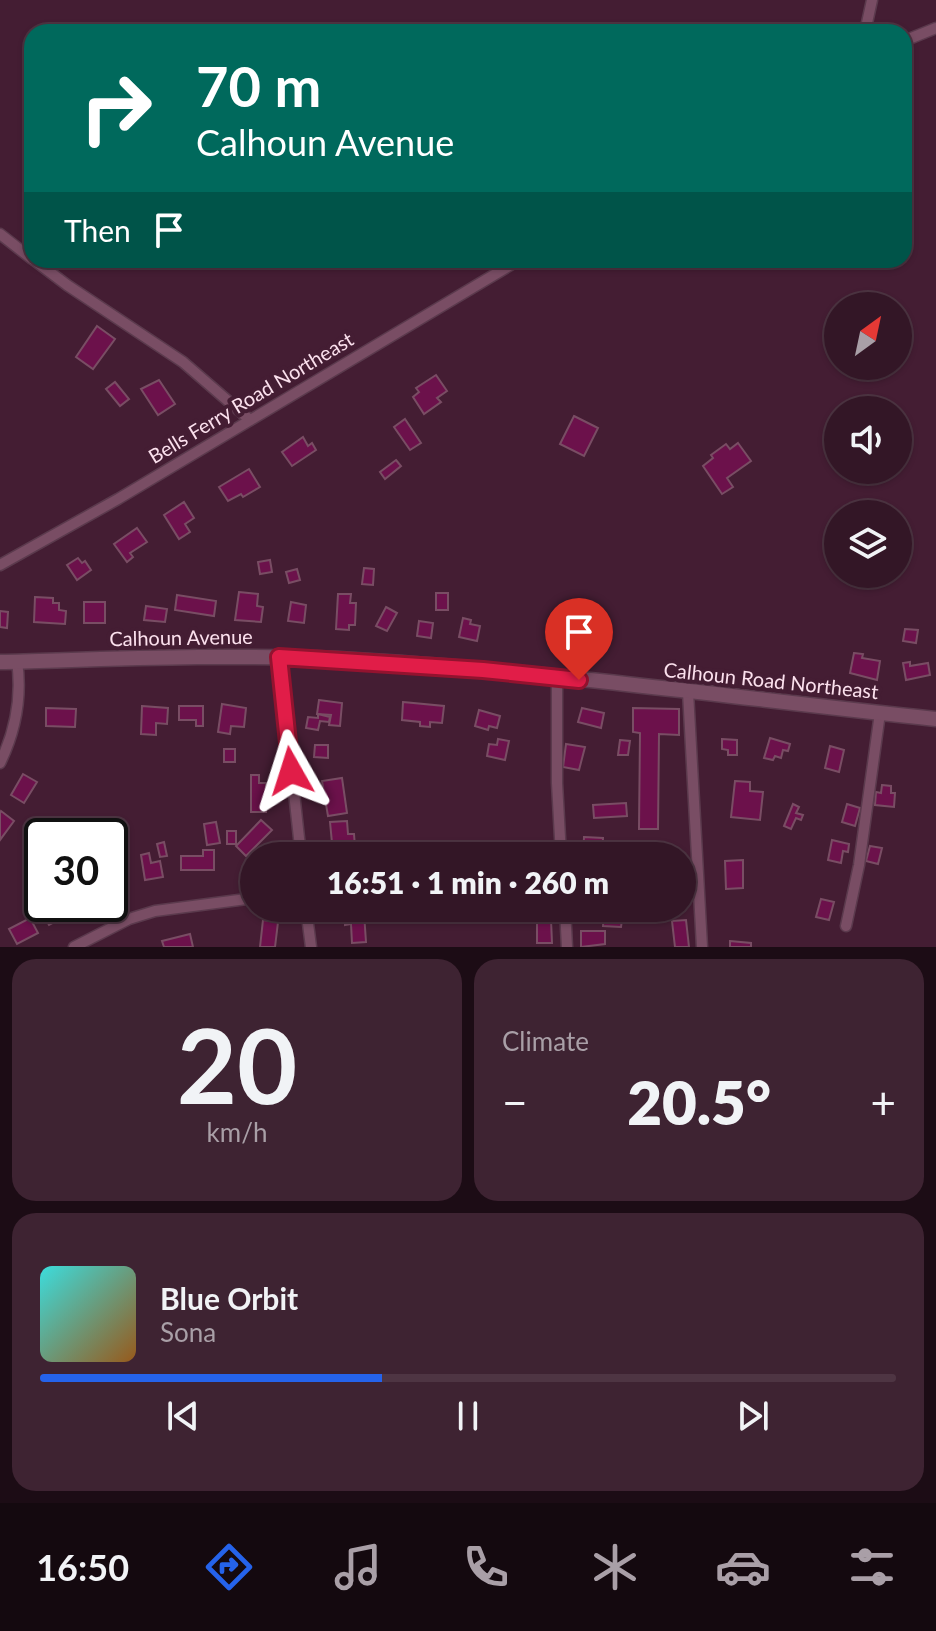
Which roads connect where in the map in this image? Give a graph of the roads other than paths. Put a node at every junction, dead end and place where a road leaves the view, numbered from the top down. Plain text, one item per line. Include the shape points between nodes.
1 (872, 0) edge
2 (867, 24) edge
3 (936, 28) edge
4 (912, 38) edge
5 (0, 234) edge
6 (24, 252) edge
7 (45, 268) edge
8 (506, 268) edge
9 (250, 420) junction
10 (0, 565) edge
11 (279, 657) junction
12 (17, 661) junction
13 (0, 662) edge
14 (557, 678) junction
15 (601, 683) joint
16 (688, 692) junction
17 (880, 713) junction
18 (936, 719) edge
19 (0, 763) edge
20 (299, 842) edge
21 (560, 842) edge
22 (240, 900) edge
23 (308, 922) edge
24 (566, 922) edge
25 (846, 926) dead end
26 (74, 947) edge
27 (311, 947) edge
28 (567, 947) edge
29 (702, 947) edge

1 - 2 street
3 - 4 street
5 - 6 street
7 - 9 street via 183,362
8 - 9 street, Bells Ferry Road Northeast
9 - 10 street, Bells Ferry Road Northeast
11 - 12 street, Calhoun Avenue
11 - 14 street, Calhoun Avenue
11 - 20 street
12 - 13 street, Calhoun Avenue
12 - 19 street via 17,711
14 - 15 street, Calhoun Avenue
14 - 21 street
15 - 16 street, Calhoun Road Northeast
16 - 17 street, Calhoun Road Northeast
16 - 29 street
17 - 18 street, Calhoun Road Northeast
17 - 25 street
22 - 26 street via 155,911
23 - 27 street
24 - 28 street

